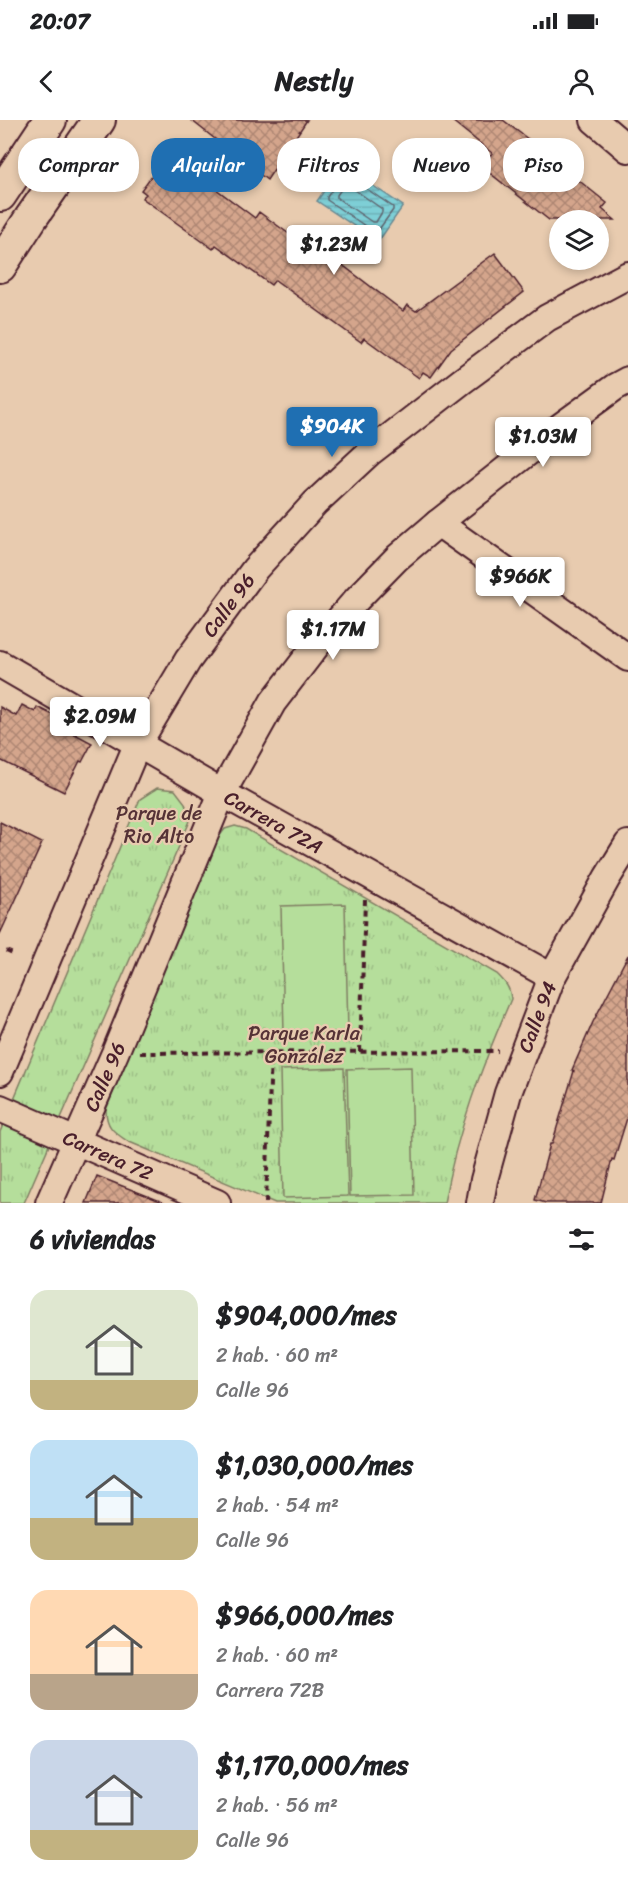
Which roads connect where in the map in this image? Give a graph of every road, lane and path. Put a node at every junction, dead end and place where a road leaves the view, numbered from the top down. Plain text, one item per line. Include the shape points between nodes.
1 (50, 120) edge
2 (99, 120) edge
3 (594, 120) edge
4 (628, 149) edge
5 (0, 195) edge
6 (0, 266) edge
7 (628, 275) edge
8 (628, 380) edge
9 (438, 523) junction
10 (628, 658) edge
11 (0, 664) edge
12 (137, 745) junction
13 (222, 793) junction
14 (628, 844) edge
15 (366, 874) junction
16 (6, 951) dead end
17 (12, 954) dead end
18 (552, 977) junction
19 (524, 1051) junction
20 (271, 1052) junction
21 (360, 1052) junction
22 (115, 1053) junction
23 (0, 1072) edge
24 (0, 1108) edge
25 (76, 1141) junction
26 (49, 1203) edge
27 (217, 1203) edge
28 (266, 1203) edge
29 (480, 1203) edge

1 - 5 street
2 - 6 street
3 - 4 street
7 - 12 street, Calle 96 via 547,318 369,453 323,496 255,569 188,660
8 - 9 street, Calle 96 via 560,427
9 - 10 street
9 - 13 street, Calle 96 via 357,599 316,646 273,702
11 - 12 street, Carrera 72A
12 - 13 street, Carrera 72A
12 - 23 street, Calle 96
13 - 15 street, Carrera 72A
13 - 22 street, Calle 96
14 - 18 street, Calle 94
15 - 18 street, Carrera 72A
15 - 21 path
16 - 17 path
18 - 19 street, Calle 94
19 - 21 path
19 - 29 street, Calle 94 via 508,1093
20 - 21 path
20 - 22 path
20 - 28 path
22 - 25 street, Calle 96
24 - 25 street, Carrera 72
25 - 26 street, Calle 96
25 - 27 street, Carrera 72

